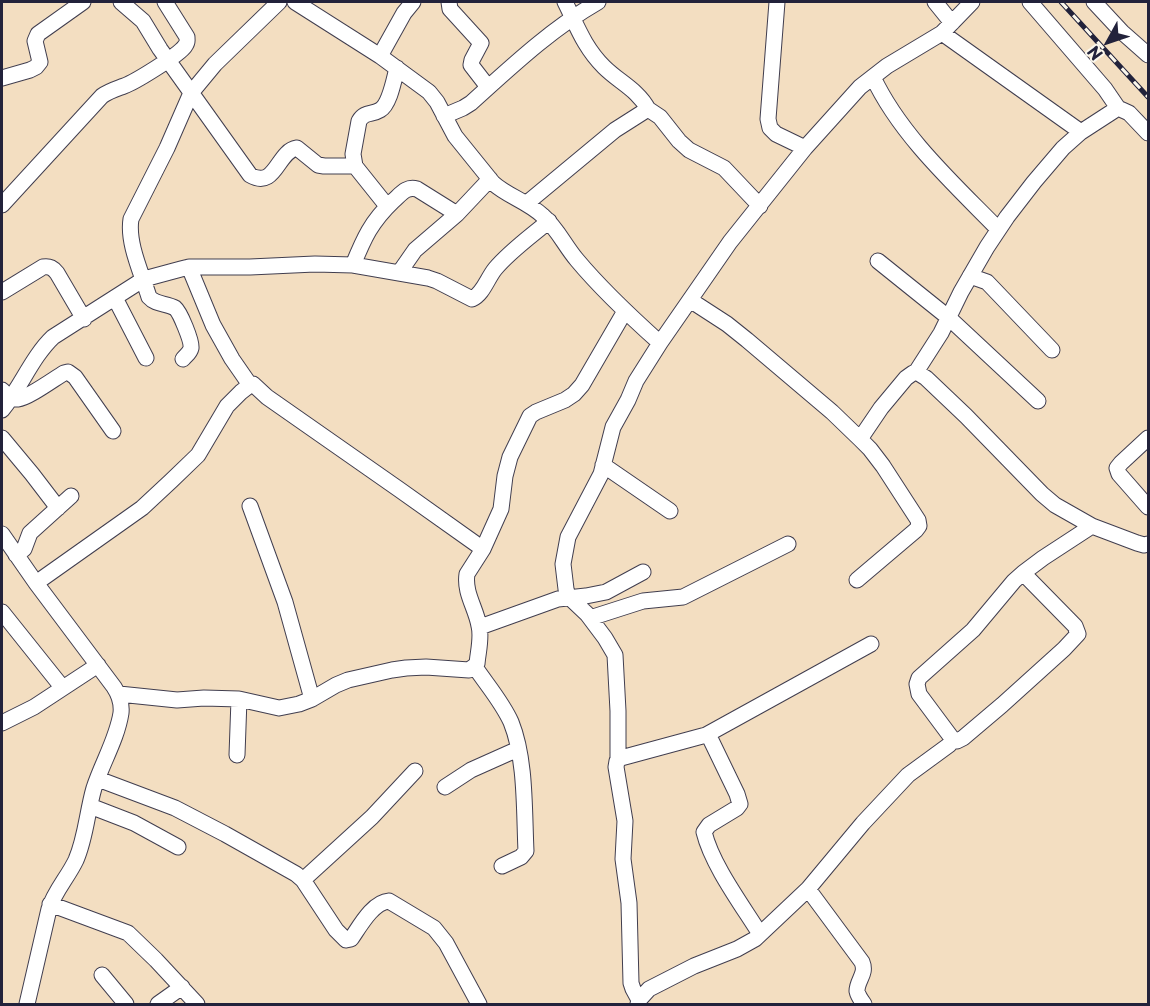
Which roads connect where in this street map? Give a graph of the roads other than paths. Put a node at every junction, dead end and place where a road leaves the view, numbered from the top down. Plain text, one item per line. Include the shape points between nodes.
1 (83, 2) edge
2 (121, 2) edge
3 (165, 2) edge
4 (279, 2) edge
5 (296, 2) edge
6 (413, 2) edge
7 (449, 2) edge
8 (565, 2) edge
9 (598, 2) edge
10 (777, 2) edge
11 (935, 2) edge
12 (972, 2) edge
13 (1030, 2) edge
14 (1094, 2) edge
15 (572, 17) junction
16 (947, 28) junction
17 (1149, 55) edge
18 (380, 56) junction
19 (168, 60) junction
20 (397, 68) junction
21 (873, 77) junction
22 (2, 78) edge
23 (488, 87) junction
24 (191, 93) junction
25 (1118, 108) junction
26 (648, 109) junction
27 (444, 116) junction
28 (1081, 132) junction
29 (1149, 134) edge
30 (805, 148) junction
31 (355, 166) junction
32 (490, 179) junction
33 (3, 198) edge
34 (527, 203) junction
35 (387, 206) junction
36 (760, 206) junction
37 (457, 214) junction
38 (549, 221) junction
39 (998, 229) junction
40 (878, 261) dead end
41 (352, 265) junction
42 (189, 267) junction
43 (399, 273) junction
44 (970, 276) junction
45 (144, 279) junction
46 (2, 292) edge
47 (116, 298) junction
48 (690, 300) junction
49 (625, 311) junction
50 (949, 318) junction
51 (84, 319) junction
52 (660, 343) junction
53 (1052, 350) dead end
54 (146, 358) dead end
55 (183, 358) dead end
56 (916, 372) junction
57 (250, 385) junction
58 (5, 399) edge
59 (1038, 401) dead end
60 (113, 431) dead end
61 (2, 438) edge
62 (1149, 438) edge
63 (860, 439) junction
64 (603, 465) junction
65 (71, 496) dead end
66 (250, 506) dead end
67 (1149, 507) edge
68 (58, 508) junction
69 (670, 511) dead end
70 (1092, 526) junction
71 (2, 534) edge
72 (788, 544) dead end
73 (1149, 544) edge
74 (483, 549) junction
75 (16, 555) junction
76 (643, 572) dead end
77 (1023, 573) junction
78 (857, 579) dead end
79 (36, 583) junction
80 (570, 598) junction
81 (2, 612) edge
82 (590, 618) junction
83 (480, 627) junction
84 (871, 644) dead end
85 (98, 665) junction
86 (475, 667) junction
87 (62, 687) junction
88 (119, 694) junction
89 (239, 699) junction
90 (312, 699) junction
91 (2, 723) edge
92 (708, 734) junction
93 (952, 741) junction
94 (518, 749) junction
95 (237, 754) dead end
96 (618, 760) junction
97 (415, 771) dead end
98 (98, 779) junction
99 (445, 787) dead end
100 (90, 806) junction
101 (178, 847) dead end
102 (502, 866) dead end
103 (303, 880) junction
104 (808, 889) junction
105 (50, 904) junction
106 (760, 934) junction
107 (102, 975) dead end
108 (182, 987) junction
109 (639, 1002) edge
110 (27, 1005) edge
111 (126, 1005) edge
112 (158, 1005) edge
113 (197, 1005) edge
114 (479, 1005) edge
115 (864, 1005) edge

1 - 22 street via 38,34 35,40 40,62 36,67
2 - 19 street via 143,21
3 - 19 street via 187,42
4 - 24 street
5 - 18 street
6 - 18 street
7 - 23 street via 450,9 481,43 471,65
8 - 15 street
9 - 15 street
10 - 30 street via 768,119 776,134
11 - 16 street
12 - 16 street
13 - 25 street
14 - 17 street
15 - 23 street
15 - 26 street via 585,46 640,96
16 - 21 street
16 - 28 street
18 - 20 street
19 - 24 street
19 - 33 street via 102,96
20 - 27 street via 429,92
20 - 31 street via 383,108 359,121 353,154
21 - 30 street
21 - 39 street via 901,124
23 - 27 street via 471,103
24 - 31 street via 256,178 273,172 286,153 297,148 318,165
24 - 45 street via 131,219 131,239
25 - 28 street
25 - 29 street via 1129,113
26 - 34 street via 615,130
26 - 36 street via 689,150 724,168
27 - 32 street
28 - 39 street via 1034,182
30 - 36 street
31 - 35 street
32 - 34 street
32 - 37 street
34 - 38 street
35 - 37 street via 411,188
35 - 41 street via 368,230
36 - 48 street
37 - 43 street via 409,256
38 - 43 street via 502,262 475,298 467,298 428,278
38 - 49 street via 579,262
39 - 44 street
40 - 50 street
41 - 42 street
41 - 43 street
42 - 45 street
42 - 57 street via 213,325
44 - 50 street
44 - 53 street via 987,282
45 - 47 street
45 - 55 street via 151,299 173,307 180,314 191,344
46 - 51 street via 48,266 57,273
47 - 51 street
47 - 54 street
48 - 52 street
48 - 63 street via 747,340
49 - 52 street
49 - 74 street via 582,386 565,400 530,416 510,457 501,509
50 - 56 street
50 - 59 street
51 - 58 street via 48,342
52 - 64 street via 613,427
56 - 63 street via 906,378
56 - 70 street via 966,416 1042,494
57 - 74 street
57 - 79 street via 227,406 198,454 164,488
58 - 60 street via 25,396 68,372
61 - 68 street
62 - 67 street via 1117,468
63 - 78 street via 886,470 919,526
64 - 69 street
64 - 80 street via 565,548 563,564
65 - 68 street
66 - 90 street via 285,602
68 - 75 street via 30,533 24,549
70 - 73 street
70 - 77 street
71 - 75 street
72 - 82 street via 684,597 643,601
74 - 83 street via 466,579
75 - 79 street
76 - 80 street via 606,592
77 - 93 street via 973,630 917,681 919,694
77 - 93 street via 1075,626 1078,634 1002,705 963,738
79 - 85 street
80 - 82 street
80 - 83 street
81 - 87 street
82 - 96 street via 615,655
83 - 86 street
84 - 92 street
85 - 87 street
85 - 88 street
86 - 90 street via 392,670 348,680
86 - 94 street via 505,710
87 - 91 street
88 - 89 street via 177,700
88 - 98 street via 122,703 118,727
89 - 90 street via 279,708
89 - 95 street
92 - 96 street
92 - 106 street via 740,804 704,832 711,853
93 - 104 street via 908,775
94 - 99 street via 471,770
94 - 102 street via 525,851
96 - 109 street via 626,826 623,859 629,903 631,983
97 - 103 street
98 - 100 street
98 - 103 street via 175,808
100 - 101 street via 134,822
100 - 105 street via 76,859
103 - 114 street via 346,940 386,901 434,928
104 - 106 street
104 - 115 street via 862,962 864,972 857,991
105 - 108 street via 122,929
105 - 110 street
106 - 109 street via 737,949 649,989
107 - 111 street
108 - 112 street
108 - 113 street

